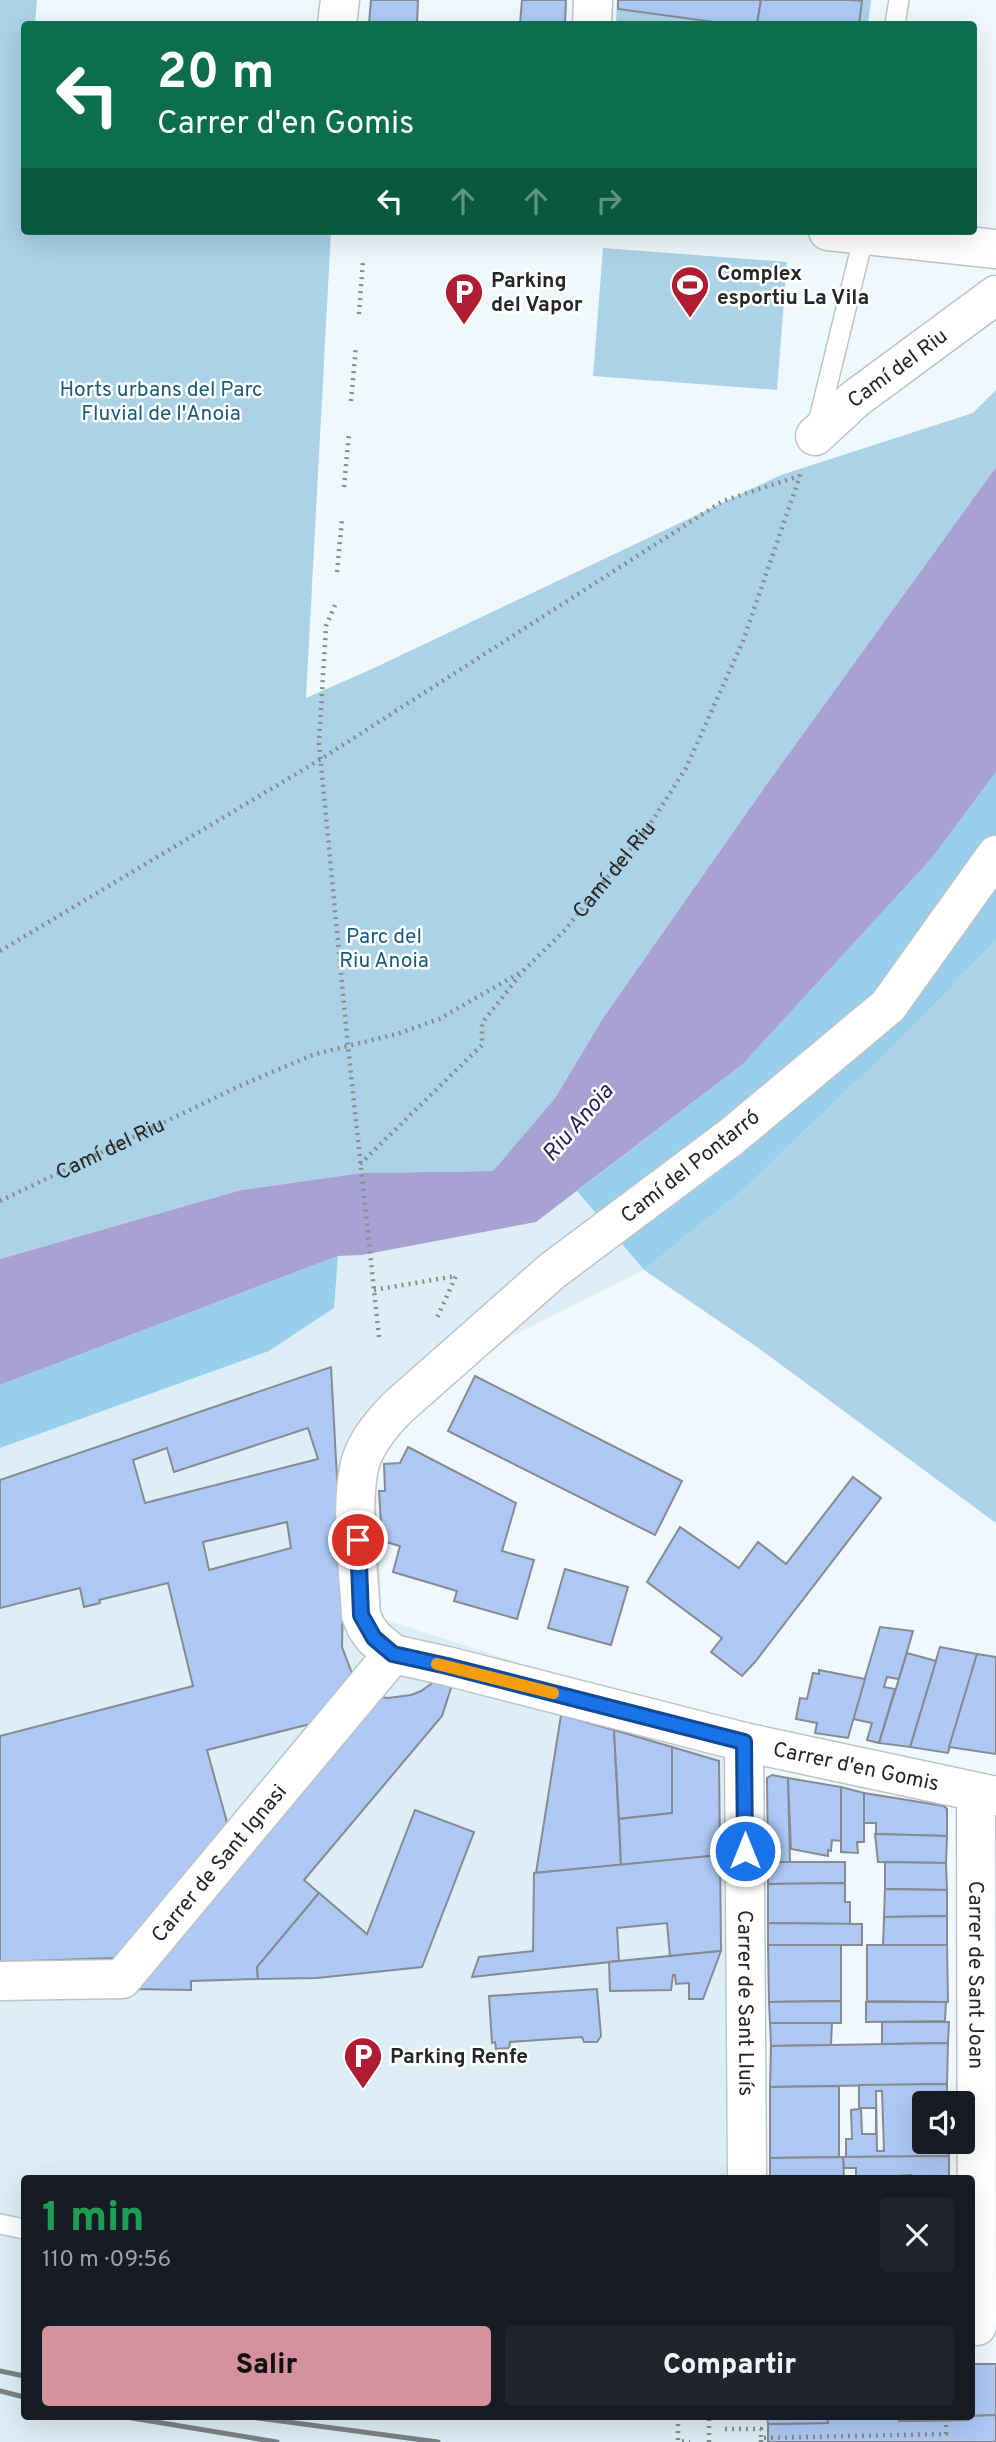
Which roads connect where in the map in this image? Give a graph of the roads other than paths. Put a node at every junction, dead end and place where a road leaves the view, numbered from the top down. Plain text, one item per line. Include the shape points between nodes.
1 (340, 0) edge
2 (593, 0) edge
3 (899, 0) edge
4 (337, 21) edge
5 (592, 21) edge
6 (896, 21) edge
7 (851, 235) edge
8 (876, 235) edge
9 (996, 250) edge
10 (996, 295) edge
11 (815, 436) joint
12 (996, 855) edge
13 (393, 1654) junction
14 (744, 1742) junction
15 (986, 1795) edge
16 (0, 1981) edge
17 (747, 2175) edge
18 (0, 2224) edge
19 (21, 2228) edge
20 (981, 2326) edge

1 - 4 street
2 - 5 street
3 - 6 lane
7 - 11 lane
8 - 9 street
10 - 11 street, Camí del Riu via 855,399
12 - 13 street, Camí del Pontarró via 888,1006 731,1137 552,1271 379,1426 363,1456 355,1490 361,1615 374,1638
13 - 14 street, Carrer d'en Gomis
13 - 16 street, Carrer de Sant Ignasi via 122,1979
14 - 15 street, Carrer d'en Gomis
14 - 17 street, Carrer de Sant Lluís
15 - 20 street, Carrer de Sant Joan
18 - 19 lane

